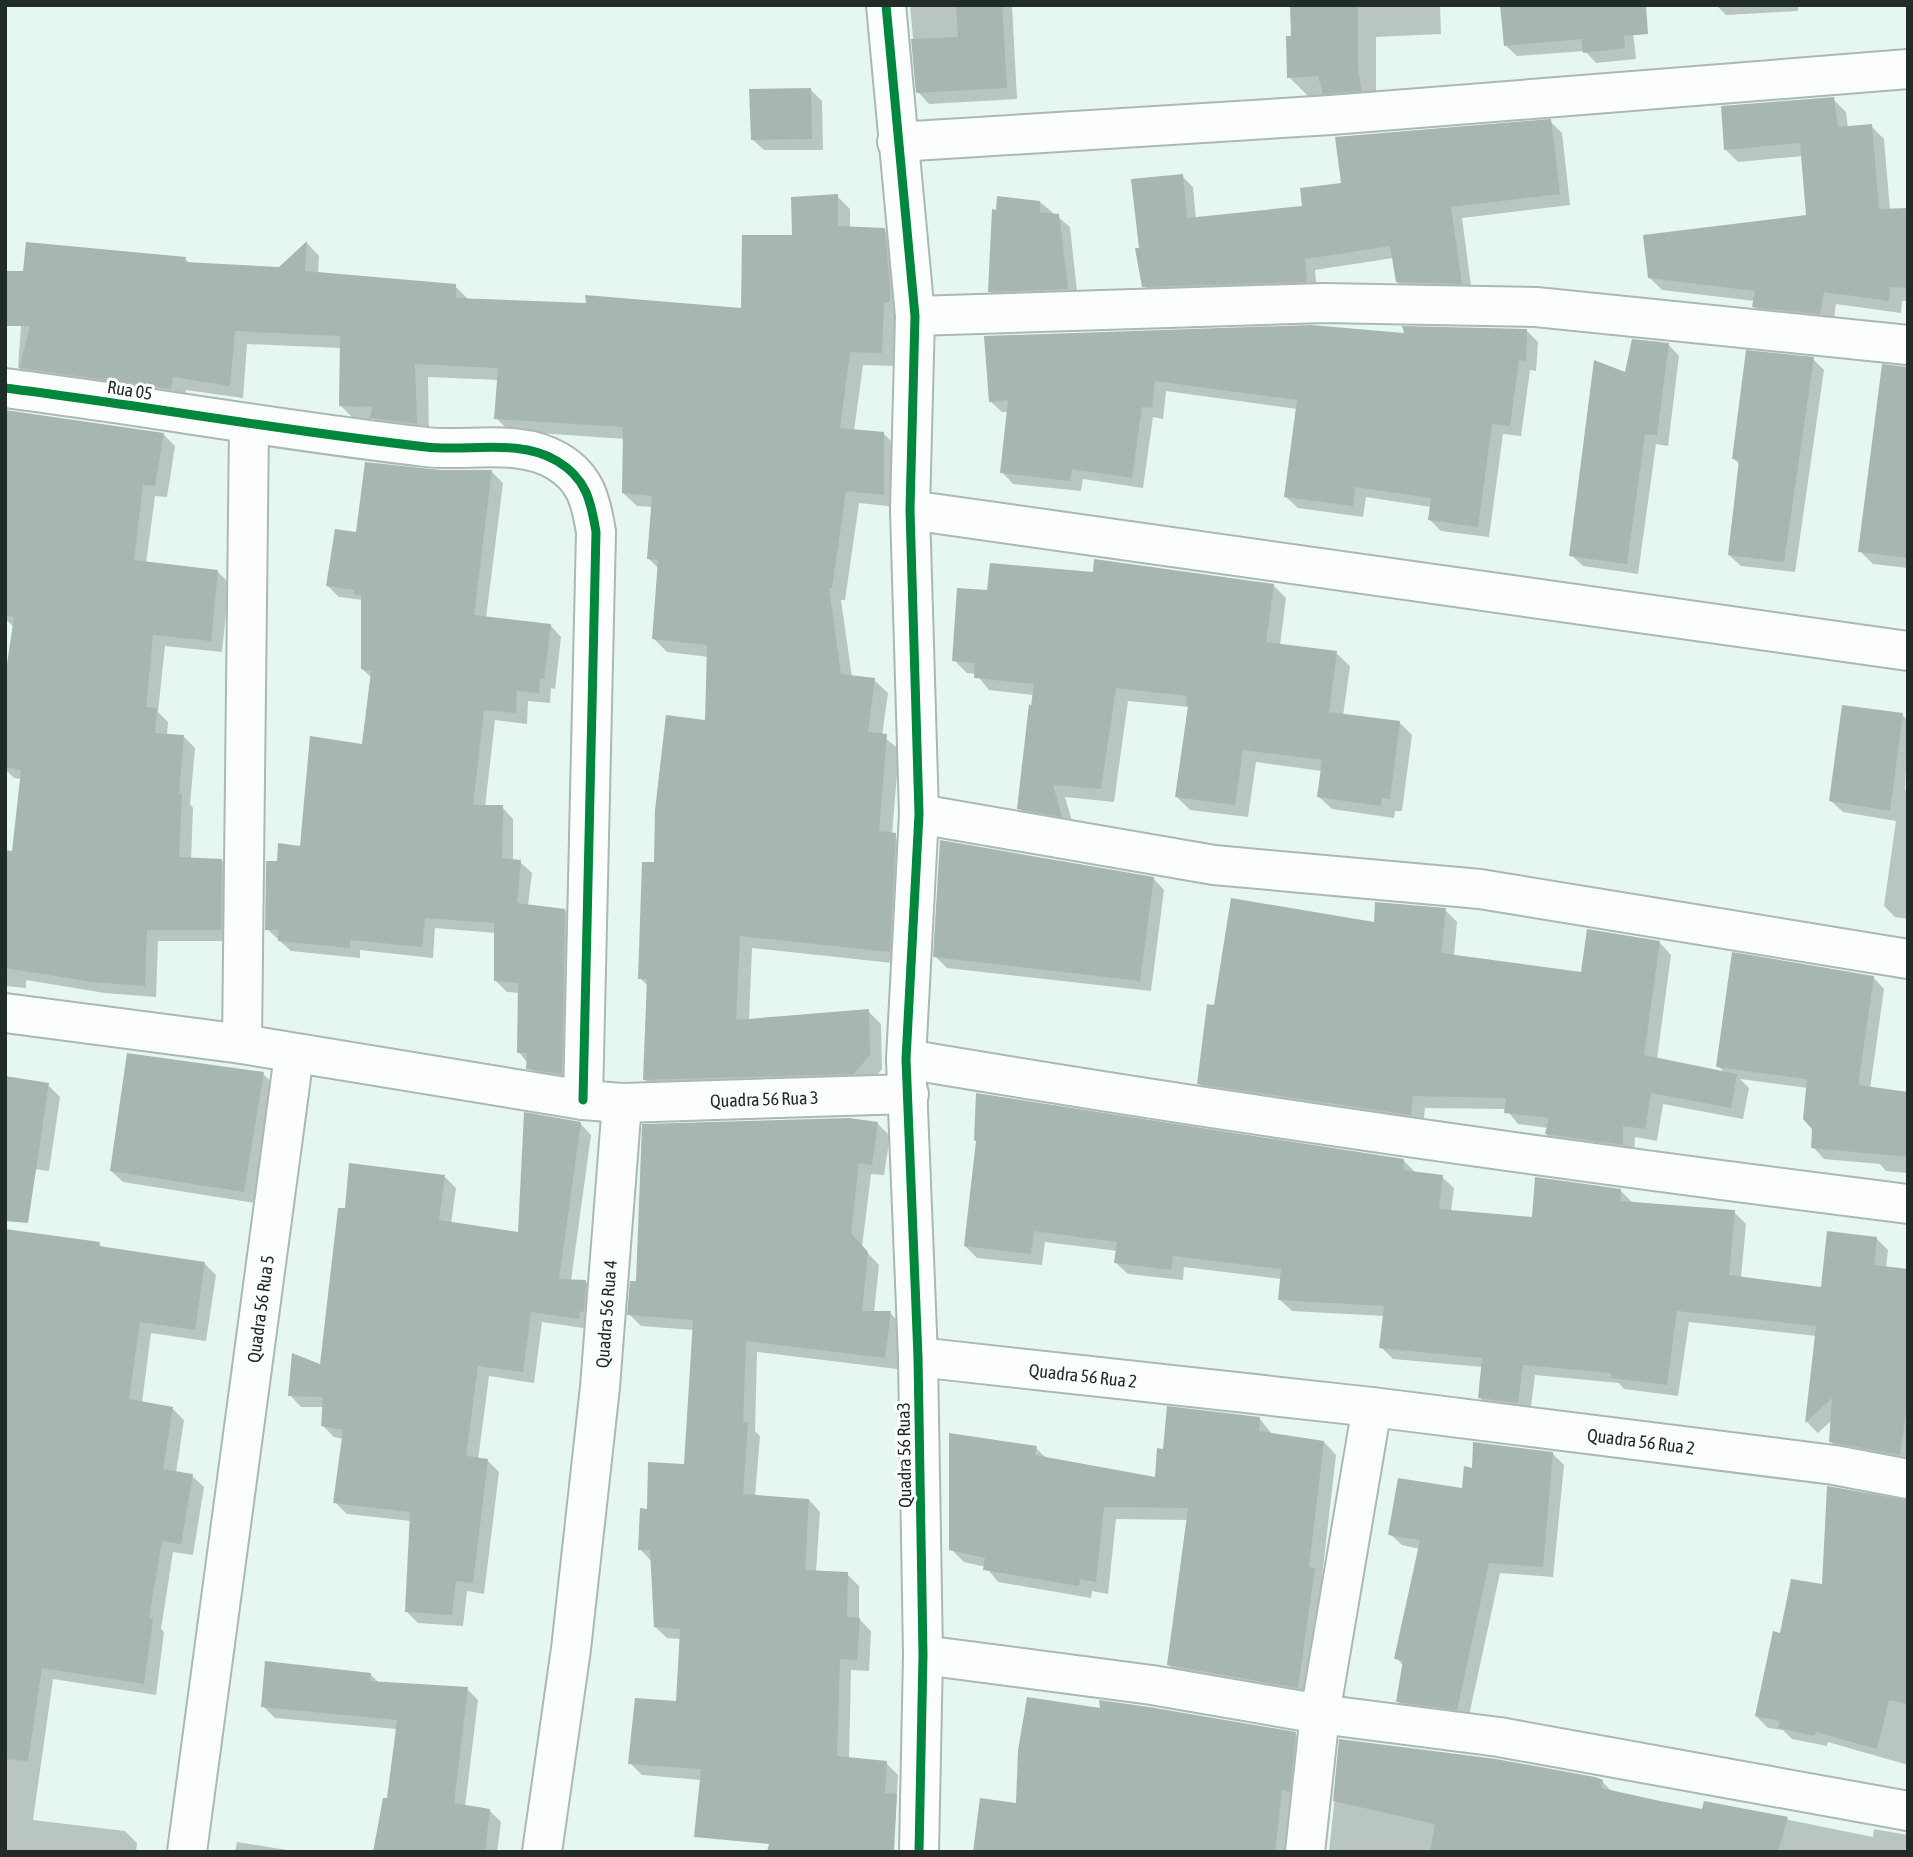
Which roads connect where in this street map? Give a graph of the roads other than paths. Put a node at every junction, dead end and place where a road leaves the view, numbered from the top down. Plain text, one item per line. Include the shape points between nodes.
1 (886, 5) edge
2 (1908, 69) edge
3 (897, 142) junction
4 (915, 316) junction
5 (1908, 345) edge
6 (5, 388) edge
7 (249, 425) junction
8 (910, 510) junction
9 (1908, 651) edge
10 (919, 814) junction
11 (1908, 959) edge
12 (5, 1013) edge
13 (242, 1044) junction
14 (294, 1055) junction
15 (907, 1076) junction
16 (583, 1100) junction
17 (622, 1104) junction
18 (1908, 1205) edge
19 (918, 1357) junction
20 (1372, 1407) junction
21 (1908, 1479) edge
22 (923, 1655) junction
23 (1320, 1714) junction
24 (1908, 1811) edge
25 (187, 1852) edge
26 (542, 1852) edge
27 (919, 1852) edge
28 (1304, 1852) edge

1 - 3 street, Quadra 56 Rua3
2 - 3 street via 1331,116
3 - 4 street, Quadra 56 Rua3
4 - 5 street via 1322,303 1536,307
4 - 8 street, Quadra 56 Rua3
6 - 7 street, Rua 05
7 - 13 street
7 - 16 street, Rua 05 via 429,447 522,450 555,460 582,482 597,532
8 - 9 street
8 - 10 street, Quadra 56 Rua3
10 - 11 street via 1214,865 1480,889
10 - 15 street, Quadra 56 Rua3
12 - 13 street
13 - 14 street
14 - 16 street
14 - 25 street, Quadra 56 Rua 5
15 - 17 street, Quadra 56 Rua 3
15 - 18 street, Quadra 56 Rua 3 via 1138,1098
15 - 19 street, Quadra 56 Rua3
16 - 17 street
17 - 26 street, Quadra 56 Rua 4 via 598,1401 571,1649
19 - 20 street, Quadra 56 Rua 2
19 - 22 street, Quadra 56 Rua3
20 - 21 street, Quadra 56 Rua 2 via 1834,1465
20 - 23 street
22 - 23 street via 1152,1685
22 - 27 street, Quadra 56 Rua3
23 - 24 street via 1499,1737
23 - 28 street

